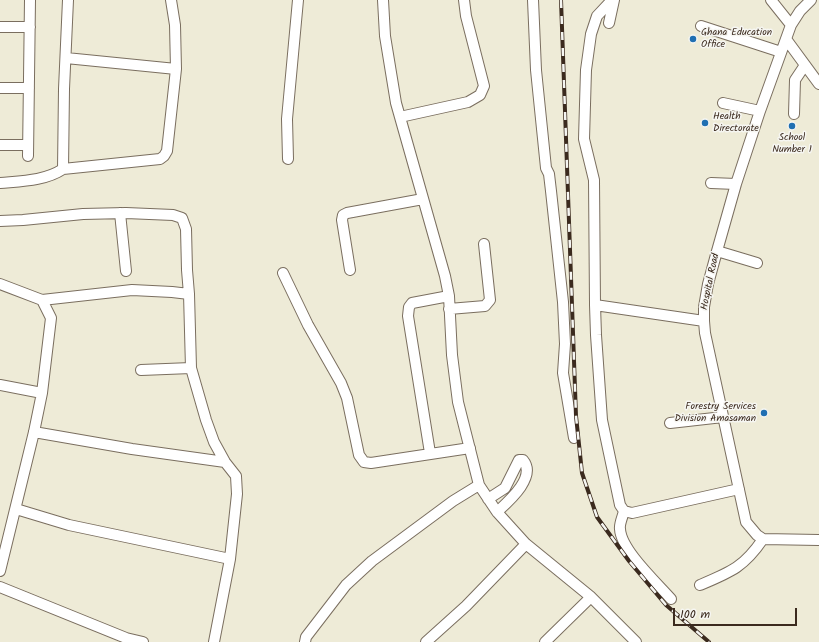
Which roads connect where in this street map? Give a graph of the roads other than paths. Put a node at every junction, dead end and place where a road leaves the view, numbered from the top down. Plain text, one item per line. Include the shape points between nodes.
1 (30, 0) edge
2 (68, 0) edge
3 (171, 0) edge
4 (298, 0) edge
5 (382, 0) edge
6 (464, 0) edge
7 (533, 0) edge
8 (613, 0) edge
9 (771, 0) edge
10 (811, 0) edge
11 (608, 23) dead end
12 (791, 25) junction
13 (701, 26) dead end
14 (0, 27) edge
15 (30, 27) junction
16 (786, 39) junction
17 (781, 52) junction
18 (66, 58) junction
19 (805, 65) junction
20 (176, 69) junction
21 (819, 84) edge
22 (0, 88) edge
23 (29, 88) junction
24 (723, 103) dead end
25 (760, 111) junction
26 (794, 114) dead end
27 (400, 117) junction
28 (0, 145) edge
29 (28, 145) junction
30 (28, 156) dead end
31 (288, 159) dead end
32 (63, 169) junction
33 (0, 183) edge
34 (711, 183) dead end
35 (736, 184) junction
36 (422, 199) junction
37 (120, 213) junction
38 (0, 221) edge
39 (484, 244) dead end
40 (717, 251) junction
41 (757, 263) dead end
42 (350, 270) dead end
43 (126, 271) dead end
44 (283, 272) dead end
45 (0, 284) edge
46 (189, 294) junction
47 (449, 296) junction
48 (42, 300) junction
49 (596, 305) junction
50 (449, 309) junction
51 (704, 321) junction
52 (191, 368) junction
53 (141, 370) dead end
54 (0, 385) edge
55 (42, 393) junction
56 (723, 417) junction
57 (670, 423) dead end
58 (34, 432) junction
59 (574, 438) dead end
60 (470, 448) junction
61 (430, 453) junction
62 (225, 462) junction
63 (513, 471) junction
64 (526, 474) junction
65 (479, 485) junction
66 (739, 490) junction
67 (488, 499) junction
68 (16, 509) junction
69 (624, 511) junction
70 (497, 512) junction
71 (763, 539) junction
72 (819, 540) edge
73 (526, 544) junction
74 (230, 559) junction
75 (0, 570) edge
76 (700, 585) dead end
77 (0, 587) edge
78 (591, 597) junction
79 (671, 599) dead end
80 (126, 640) edge
81 (143, 642) edge
82 (214, 642) edge
83 (305, 642) edge
84 (426, 642) edge
85 (545, 642) edge
86 (636, 642) edge

1 - 15 street
2 - 18 street
3 - 20 street via 175,25
4 - 31 street via 287,119
5 - 27 street via 385,36
6 - 27 street via 484,86 480,95 468,102
7 - 59 street via 536,70 563,302 563,373
8 - 11 street
8 - 49 street via 597,16 591,34 586,70 584,139 594,180
9 - 12 street
10 - 12 street, Hospital Road
12 - 16 street, Hospital Road
13 - 17 street
14 - 15 street
15 - 23 street
16 - 17 street, Hospital Road
16 - 19 street
17 - 25 street, Hospital Road
18 - 20 street
18 - 32 street
19 - 21 street
19 - 26 street via 795,80
20 - 32 street via 167,151 164,156 160,159
22 - 23 street
23 - 29 street
24 - 25 street
25 - 35 street, Hospital Road
27 - 36 street
28 - 29 street
29 - 30 street
32 - 33 street via 54,175 32,180
34 - 35 street
35 - 40 street, Hospital Road
36 - 42 street via 343,215
36 - 47 street
37 - 38 street
37 - 43 street
37 - 46 street via 173,215 182,218 186,229
39 - 50 street via 490,300 488,304
40 - 41 street
40 - 51 street, Hospital Road via 708,284
44 - 61 street via 308,326 341,383 359,455 364,462
45 - 48 street
46 - 48 street via 132,290
46 - 52 street
47 - 50 street
47 - 61 street via 412,303 409,307 408,316
48 - 55 street via 51,318
49 - 51 street
49 - 69 street via 602,420 620,505
50 - 60 street via 458,402
51 - 56 street, Hospital Road
52 - 53 street
52 - 62 street via 206,420
54 - 55 street
55 - 58 street
56 - 57 street
56 - 66 street, Hospital Road
58 - 62 street
58 - 68 street
60 - 61 street
60 - 65 street
62 - 74 street via 236,476 237,494
63 - 64 street
63 - 64 street via 519,460 523,460 526,464
63 - 67 street via 505,488
64 - 70 street via 521,487
65 - 67 street
65 - 83 street via 372,561 346,585 306,637
66 - 69 street via 632,513
66 - 71 street, Hospital Road via 746,522
67 - 70 street
68 - 74 street via 69,526
68 - 75 street
69 - 79 street via 619,529 623,540 632,555
70 - 73 street
71 - 72 street
71 - 76 street via 752,555 740,565
73 - 78 street
73 - 84 street via 466,606
74 - 82 street
77 - 80 street
78 - 85 street
78 - 86 street
80 - 81 street

